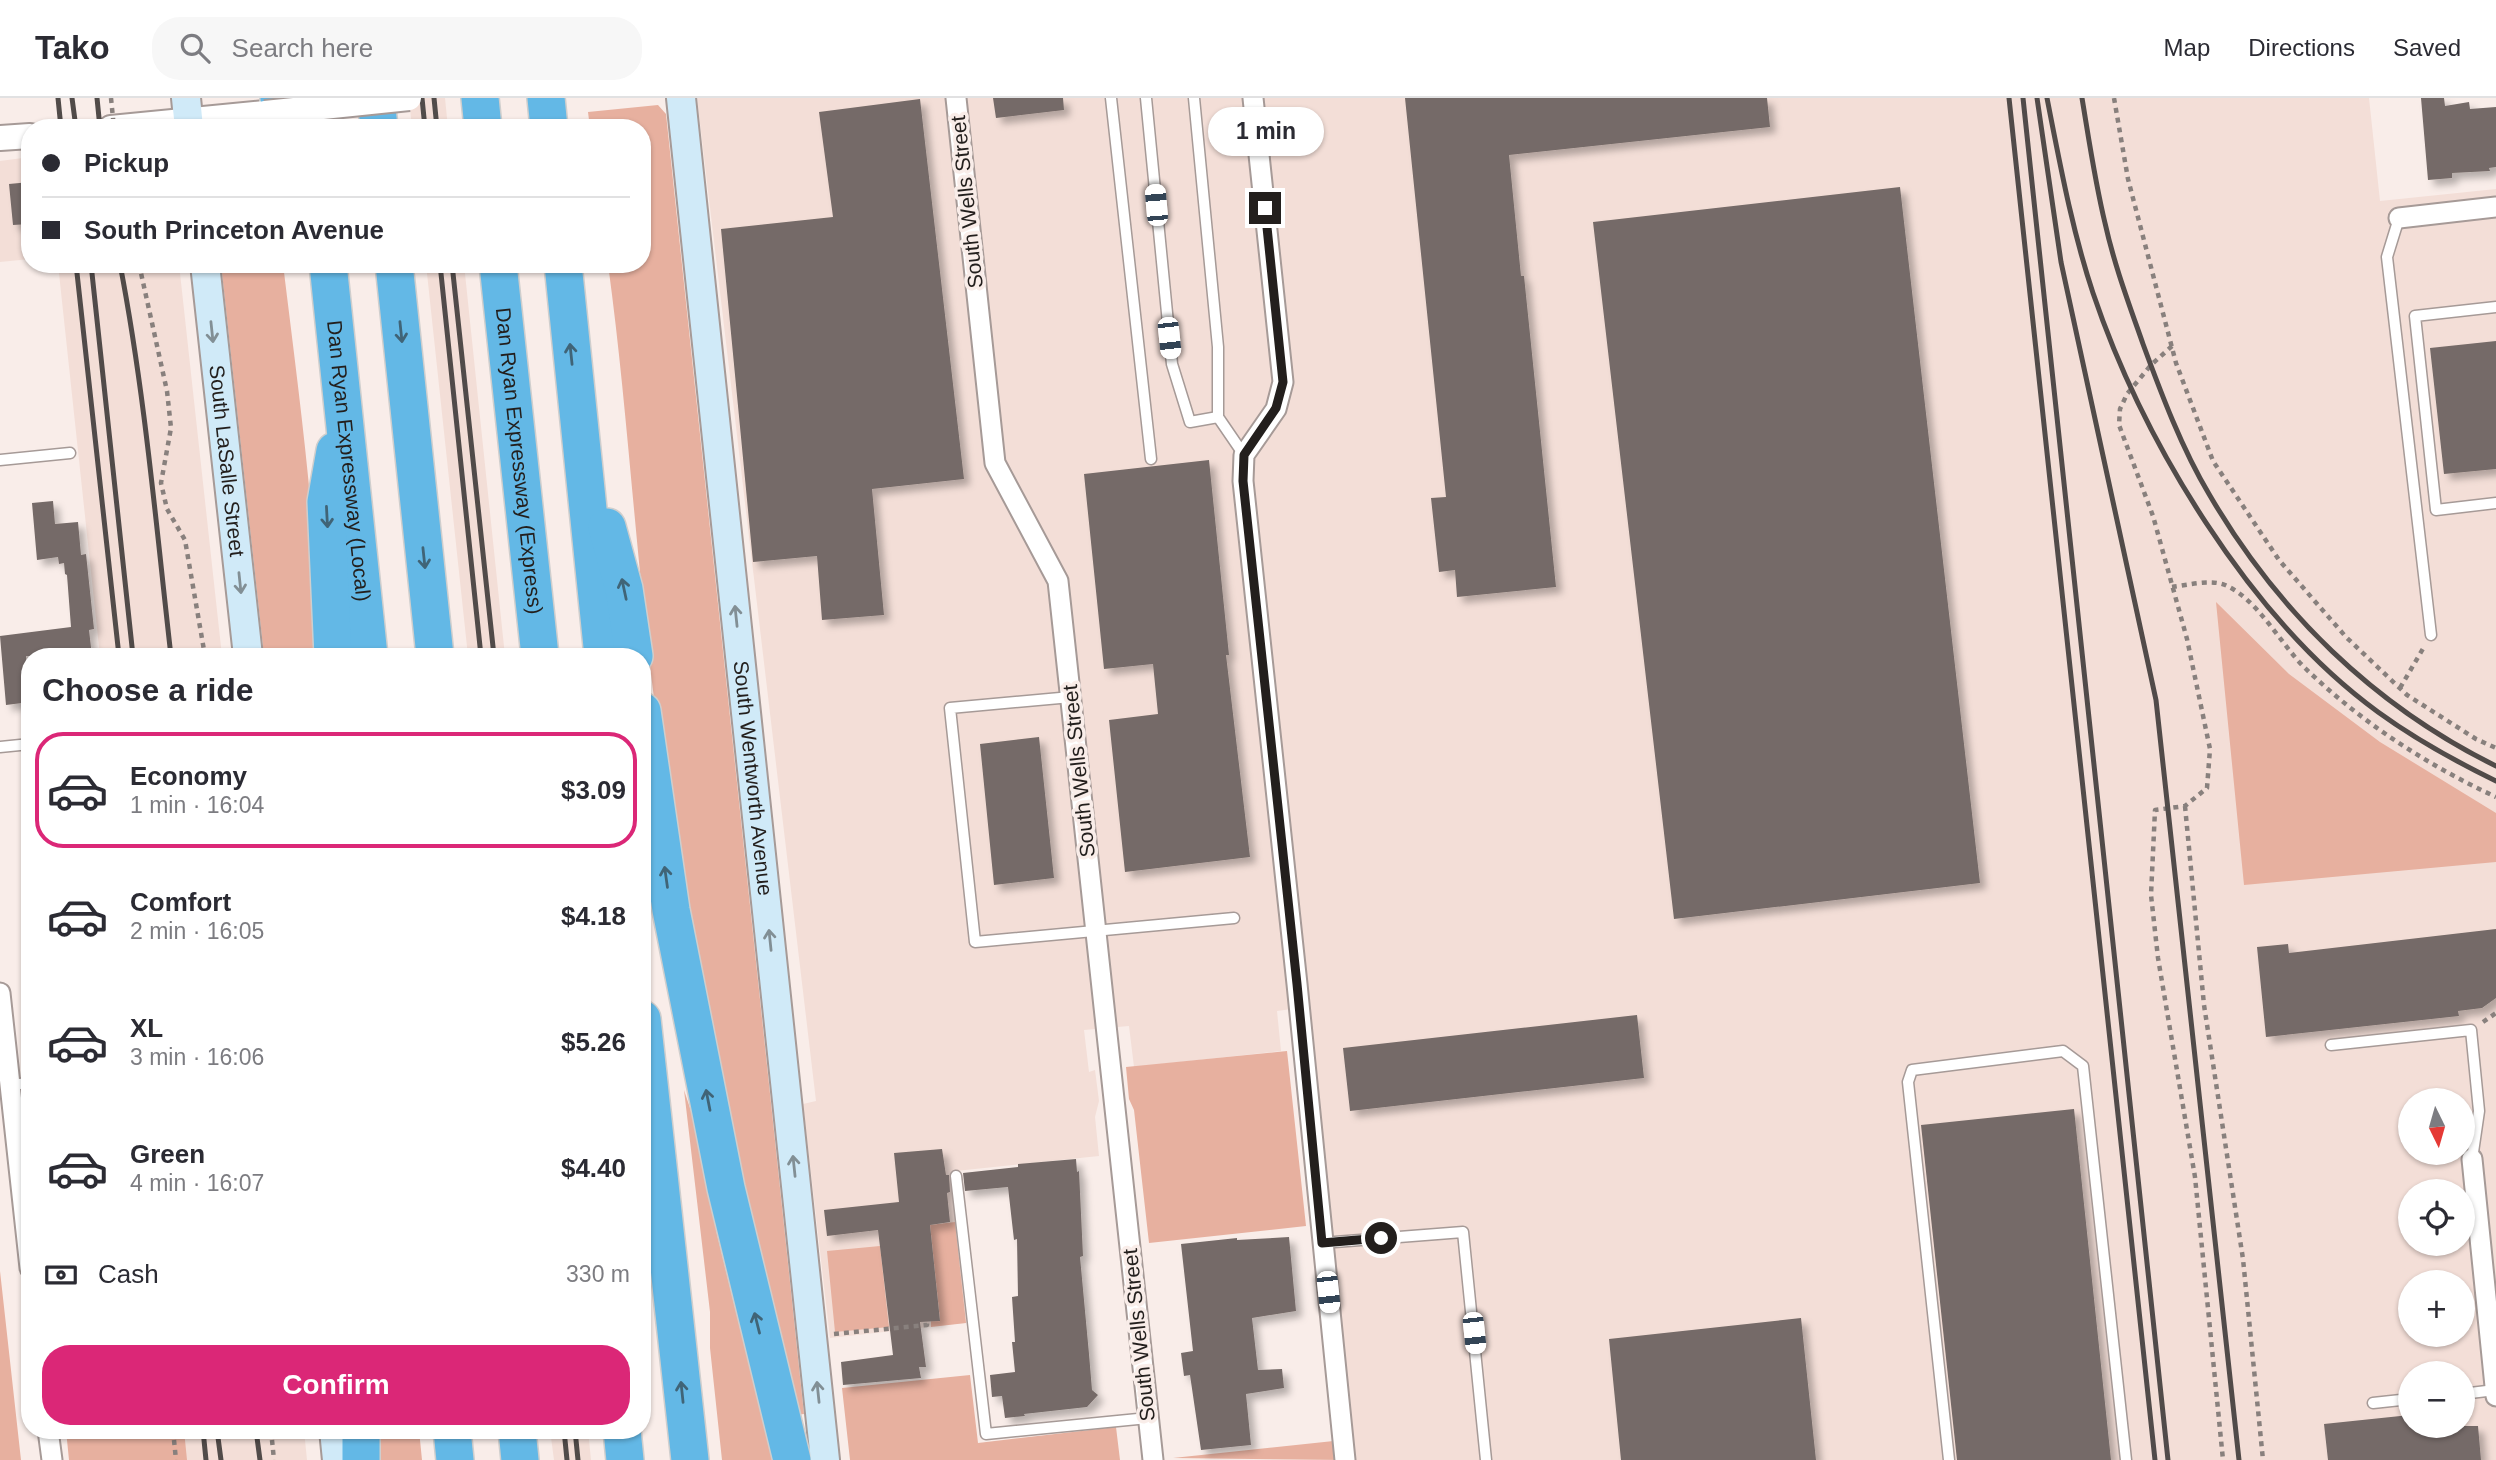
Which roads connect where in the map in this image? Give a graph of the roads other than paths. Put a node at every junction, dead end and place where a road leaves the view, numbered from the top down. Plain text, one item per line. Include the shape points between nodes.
1 (310, 98) edge
2 (376, 98) edge
3 (410, 98) edge
4 (480, 98) edge
5 (546, 98) edge
6 (681, 98) edge
7 (956, 98) edge
8 (1111, 98) edge
9 (1146, 98) edge
10 (1194, 98) edge
11 (1253, 98) edge
12 (276, 113) edge
13 (188, 115) edge
14 (165, 119) edge
15 (312, 119) edge
16 (378, 119) edge
17 (482, 119) edge
18 (548, 119) edge
19 (21, 137) edge
20 (0, 138) edge
21 (2496, 207) edge
22 (2399, 218) joint
23 (206, 273) edge
24 (395, 273) edge
25 (499, 273) edge
26 (564, 273) edge
27 (330, 281) edge
28 (2496, 307) edge
29 (342, 401) junction
30 (1218, 417) junction
31 (578, 422) junction
32 (70, 453) dead end
33 (1244, 455) junction
34 (1151, 459) dead end
35 (0, 460) edge
36 (2496, 503) edge
37 (2431, 635) road end
38 (247, 648) edge
39 (333, 648) edge
40 (368, 648) edge
41 (434, 648) edge
42 (539, 648) edge
43 (602, 648) edge
44 (633, 648) edge
45 (1071, 697) junction
46 (21, 745) edge
47 (0, 747) edge
48 (651, 773) edge
49 (1234, 918) dead end
50 (1096, 931) junction
51 (0, 993) edge
52 (2331, 1045) dead end
53 (21, 1084) edge
54 (9, 1085) junction
55 (651, 1102) edge
56 (6, 1119) edge
57 (2475, 1138) edge
58 (2473, 1166) edge
59 (956, 1176) dead end
60 (21, 1212) edge
61 (1322, 1243) junction
62 (2490, 1273) edge
63 (2496, 1390) edge
64 (2475, 1392) edge
65 (2496, 1396) edge
66 (2398, 1401) edge
67 (2373, 1404) dead end
68 (1149, 1418) junction
69 (49, 1439) edge
70 (335, 1439) edge
71 (361, 1439) edge
72 (453, 1439) edge
73 (518, 1439) edge
74 (623, 1439) edge
75 (52, 1460) edge
76 (337, 1460) edge
77 (361, 1460) edge
78 (455, 1460) edge
79 (520, 1460) edge
80 (625, 1460) edge
81 (690, 1460) edge
82 (792, 1460) edge
83 (825, 1460) edge
84 (1153, 1460) edge
85 (1345, 1460) edge
86 (1486, 1460) edge
87 (1949, 1460) edge
88 (2126, 1460) edge

1 - 15 highway
2 - 16 highway
3 - 12 street, bridge
4 - 17 highway
5 - 18 highway
83 -> 6 main road, South Wentworth Avenue
7 - 45 street, South Wells Street via 995,463 1059,582
8 - 34 lane
9 - 30 lane via 1172,365 1191,422
10 - 30 lane via 1218,347
11 - 33 street via 1283,382 1276,408
12 - 13 street
13 - 14 street
19 - 20 street
21 - 22 street
22 - 37 lane via 2387,257
23 -> 38 main road, South LaSalle Street
24 -> 41 highway
25 - 42 highway, Dan Ryan Expressway (Express)
31 -> 26 highway
27 - 29 highway, Dan Ryan Expressway (Local)
28 - 36 lane via 2415,316 2436,510
29 -> 39 highway via 326,502
29 - 40 highway, Dan Ryan Expressway (Local)
30 - 33 lane
31 - 43 highway
44 -> 31 highway via 624,589
32 - 35 lane
33 - 61 street via 1243,481
45 - 50 street, South Wells Street
45 - 50 lane via 950,708 975,942
46 - 47 lane
82 -> 48 highway via 726,1188 671,910
49 - 50 lane
50 - 68 street, South Wells Street
51 - 54 street
52 - 57 lane via 2471,1030 2479,1111
53 - 54 lane
54 - 56 street
81 -> 55 highway
56 - 60 street
58 - 62 street
59 - 68 lane via 986,1434
61 - 85 street
61 - 86 lane via 1463,1232
62 - 63 street
63 - 64 lane
63 - 65 street
66 - 67 lane
68 - 84 street, South Wells Street
69 - 75 street
70 - 76 main road
71 - 77 highway
72 - 78 highway
73 - 79 highway
74 - 80 highway
87 - 88 lane via 1908,1082 1912,1070 2063,1051 2083,1066

